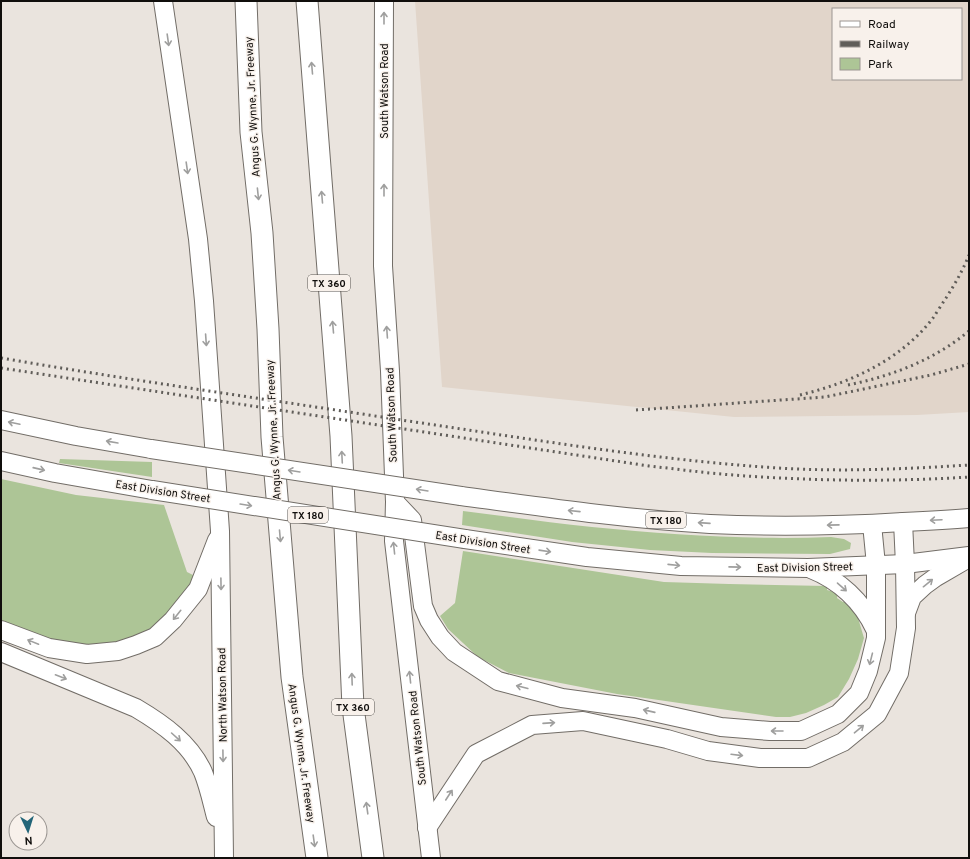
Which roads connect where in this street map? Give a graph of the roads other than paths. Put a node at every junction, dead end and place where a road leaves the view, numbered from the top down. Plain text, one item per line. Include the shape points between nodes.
1 (163, 1) edge
2 (246, 1) edge
3 (307, 1) edge
4 (384, 1) edge
5 (1, 420) edge
6 (1, 461) edge
7 (395, 502) junction
8 (969, 518) edge
9 (903, 522) junction
10 (872, 524) junction
11 (220, 531) junction
12 (969, 557) edge
13 (905, 564) junction
14 (876, 565) junction
15 (808, 568) junction
16 (906, 614) junction
17 (1, 630) edge
18 (876, 630) junction
19 (1, 652) edge
20 (427, 828) junction
21 (224, 853) edge
22 (317, 858) edge
23 (373, 858) edge
24 (431, 858) edge

1 -> 11 main road via 198,239
2 -> 22 highway, Angus G. Wynne, Jr. Freeway via 251,132 262,233 272,437 292,677
23 -> 3 highway, TX 360 via 353,707 341,436
7 -> 4 main road, South Watson Road via 383,266
10 -> 5 main road, TX 180, bridge via 710,524 621,516 461,496 151,449
6 -> 15 main road, East Division Street / TX 180, bridge via 152,490 587,557 681,566
18 -> 7 main road via 868,671 859,693 838,714 801,731 721,727 634,708 562,698 498,681 454,652 429,620 423,606 412,520
20 -> 7 main road, South Watson Road via 394,548
8 -> 9 main road, TX 180
9 - 10 main road, TX 180
9 - 13 main road
10 - 14 main road
11 -> 17 main road via 198,589 173,620 155,637 118,651 87,654 49,648
11 -> 21 main road, North Watson Road
12 - 13 main road, East Division Street / TX 180
16 -> 12 main road via 912,598 925,585
13 - 14 main road, East Division Street / TX 180
13 - 16 main road
14 - 15 main road, East Division Street / TX 180
14 - 18 main road
15 -> 18 main road via 827,575 842,586 870,617
20 -> 16 main road via 476,754 532,725 583,721 667,739 708,751 760,758 808,758 843,742 877,714 899,673
19 -> 21 main road via 136,708 172,733 186,746 202,771
20 - 24 main road

